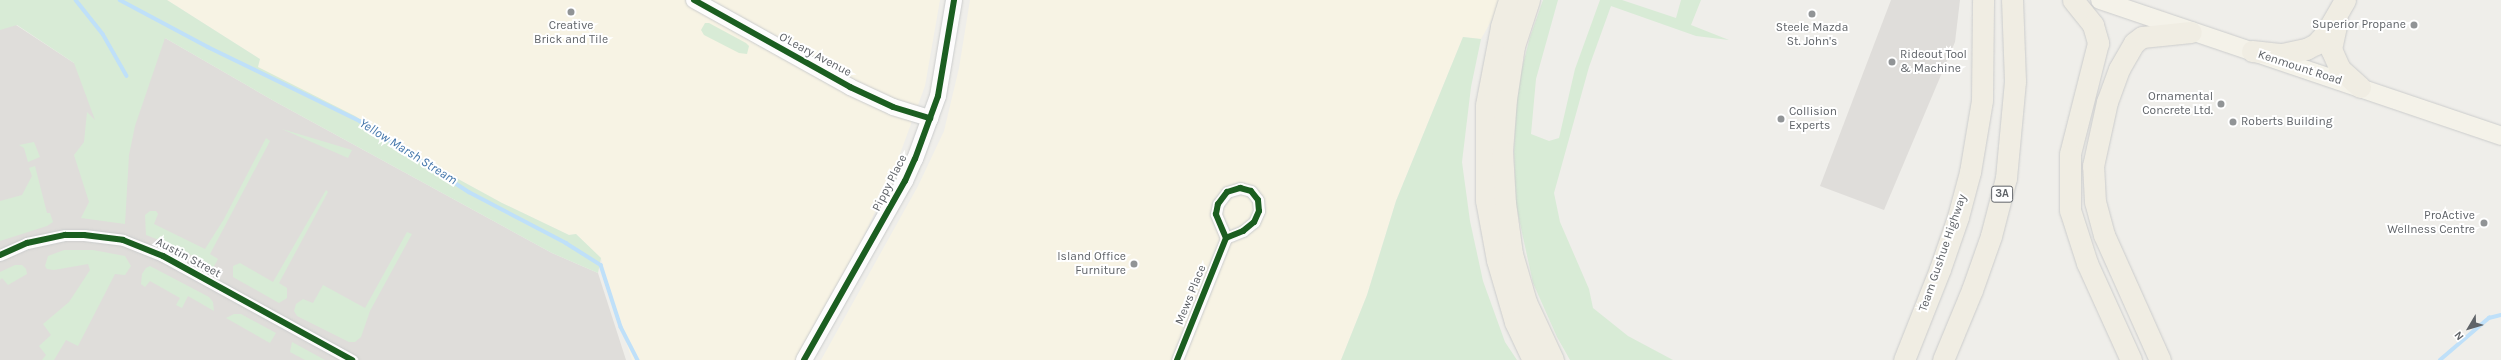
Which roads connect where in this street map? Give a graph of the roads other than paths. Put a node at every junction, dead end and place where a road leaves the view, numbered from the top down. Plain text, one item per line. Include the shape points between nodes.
1 (694, 0) edge
2 (954, 0) edge
3 (1509, 0) edge
4 (1530, 0) edge
5 (2073, 0) edge
6 (2100, 0) edge
7 (2345, 0) edge
8 (1983, 5) edge
9 (2013, 9) edge
10 (2191, 32) junction
11 (2252, 52) junction
12 (2360, 87) junction
13 (930, 118) junction
14 (2501, 136) edge
15 (1226, 238) junction
16 (0, 255) edge
17 (352, 360) edge
18 (804, 360) edge
19 (1177, 360) edge
20 (1533, 360) edge
21 (1553, 360) edge
22 (1904, 360) edge
23 (1943, 360) edge
24 (2131, 360) edge
25 (2160, 360) edge

1 - 13 street, O'Leary Avenue via 850,87 893,107
2 - 13 street, Pippy Place via 944,68
3 - 20 highway via 1501,27 1486,105 1486,200 1499,267 1515,322
4 - 21 highway via 1514,46 1506,99 1502,151 1504,188 1512,254 1526,302
5 - 24 highway via 2093,25 2098,43 2070,154 2070,210 2087,263
6 - 10 main road, Kenmount Road
7 - 11 highway via 2326,33 2316,44 2282,54
7 - 12 highway via 2333,30 2331,49 2340,69
8 - 22 highway, Team Gushue Highway via 1982,100 1970,172 1940,269
9 - 23 highway, 3A via 2015,81 2006,178 1984,256
10 - 11 main road, Kenmount Road
10 - 25 highway via 2142,37 2134,43 2119,69 2107,102 2093,166 2095,202 2104,235
11 - 12 main road, Kenmount Road
12 - 14 main road, Kenmount Road
13 - 18 street, Pippy Place via 905,181
15 - 15 street via 1216,214 1218,204 1227,192 1240,188 1251,191 1258,200 1259,211 1254,222 1243,232
15 - 19 street, Mews Place
16 - 17 street, Austin Street via 27,243 65,235 84,234 123,240 163,256

